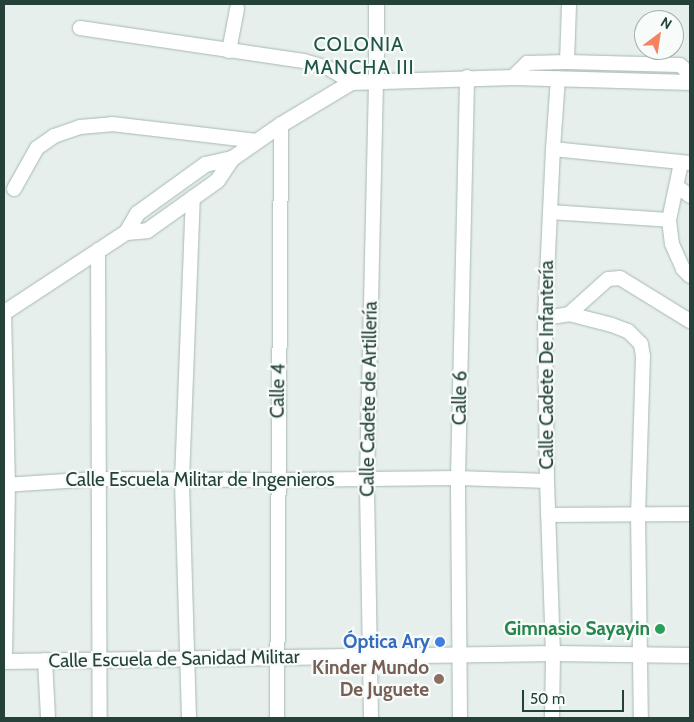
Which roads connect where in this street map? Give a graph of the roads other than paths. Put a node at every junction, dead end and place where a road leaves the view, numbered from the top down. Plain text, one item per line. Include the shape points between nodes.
1 (376, 4) edge
2 (570, 4) edge
3 (237, 9) dead end
4 (80, 28) dead end
5 (229, 51) junction
6 (567, 62) junction
7 (690, 74) edge
8 (467, 77) junction
9 (513, 77) junction
10 (558, 78) junction
11 (376, 79) junction
12 (351, 82) junction
13 (690, 82) edge
14 (281, 124) junction
15 (257, 141) junction
16 (552, 149) junction
17 (232, 158) junction
18 (686, 163) edge
19 (678, 187) junction
20 (14, 189) dead end
21 (690, 196) edge
22 (192, 197) junction
23 (550, 212) junction
24 (669, 220) junction
25 (126, 232) junction
26 (98, 250) junction
27 (690, 276) edge
28 (4, 312) edge
29 (569, 314) junction
30 (545, 318) junction
31 (690, 322) edge
32 (458, 478) junction
33 (98, 479) junction
34 (367, 479) junction
35 (182, 480) junction
36 (277, 480) junction
37 (547, 481) junction
38 (6, 485) edge
39 (638, 514) junction
40 (690, 514) edge
41 (548, 515) junction
42 (553, 652) junction
43 (459, 654) junction
44 (640, 654) junction
45 (369, 655) junction
46 (690, 655) edge
47 (99, 658) junction
48 (187, 658) junction
49 (277, 658) junction
50 (45, 660) junction
51 (5, 661) edge
52 (48, 718) edge
53 (100, 718) edge
54 (189, 718) edge
55 (278, 718) edge
56 (371, 718) edge
57 (460, 718) edge
58 (552, 718) edge
59 (641, 718) edge

1 - 11 main road
2 - 6 street
3 - 5 street
4 - 5 street
5 - 12 street via 304,61 328,68
6 - 7 street via 680,65
6 - 9 street via 527,63
8 - 9 main road
8 - 11 main road
8 - 32 street, Calle 6
9 - 10 main road
10 - 13 main road
10 - 16 street, Calle Cadete De Infantería
11 - 12 main road
11 - 34 street, Calle Cadete de Artillería
12 - 14 main road
14 - 15 main road
14 - 36 street, Calle 4
15 - 17 main road
15 - 20 street via 112,124 80,127 54,136 38,148
16 - 18 street
16 - 23 street, Calle Cadete De Infantería
17 - 22 main road via 217,180
17 - 25 main road via 204,164 137,213
18 - 19 street
19 - 21 street
19 - 24 street
22 - 25 main road via 147,230
22 - 35 street
23 - 24 street
23 - 30 street, Calle Cadete De Infantería
24 - 27 street via 672,244 683,269
25 - 26 main road
26 - 28 main road
26 - 33 street
28 - 38 street
29 - 30 street
29 - 31 street via 608,279 620,278
29 - 39 street via 628,331 642,344
30 - 37 street, Calle Cadete De Infantería
32 - 34 street, Calle Escuela Militar de Ingenieros
32 - 37 street, Calle Escuela Militar de Ingenieros
32 - 43 street, Calle 6
33 - 35 street, Calle Escuela Militar de Ingenieros
33 - 38 street, Calle Escuela Militar de Ingenieros
33 - 47 street
34 - 36 street, Calle Escuela Militar de Ingenieros
34 - 45 street, Calle Cadete de Artillería
35 - 36 street, Calle Escuela Militar de Ingenieros
35 - 48 street
36 - 49 street, Calle 4
37 - 41 street, Calle Cadete De Infantería
38 - 51 street
39 - 40 street
39 - 41 street
39 - 44 street
41 - 42 street, Calle Cadete De Infantería
42 - 43 main road, Calle Escuela de Sanidad Militar
42 - 44 main road, Calle Escuela de Sanidad Militar
42 - 58 street, Calle Cadete De Infantería
43 - 45 main road, Calle Escuela de Sanidad Militar
43 - 57 street, Calle 6
44 - 46 main road, Calle Escuela de Sanidad Militar
44 - 59 street
45 - 49 main road, Calle Escuela de Sanidad Militar
45 - 56 street, Calle Cadete de Artillería
47 - 48 main road, Calle Escuela de Sanidad Militar
47 - 50 main road, Calle Escuela de Sanidad Militar
47 - 53 street
48 - 49 main road, Calle Escuela de Sanidad Militar
48 - 54 street
49 - 55 street, Calle 4
50 - 51 main road, Calle Escuela de Sanidad Militar
50 - 52 street

